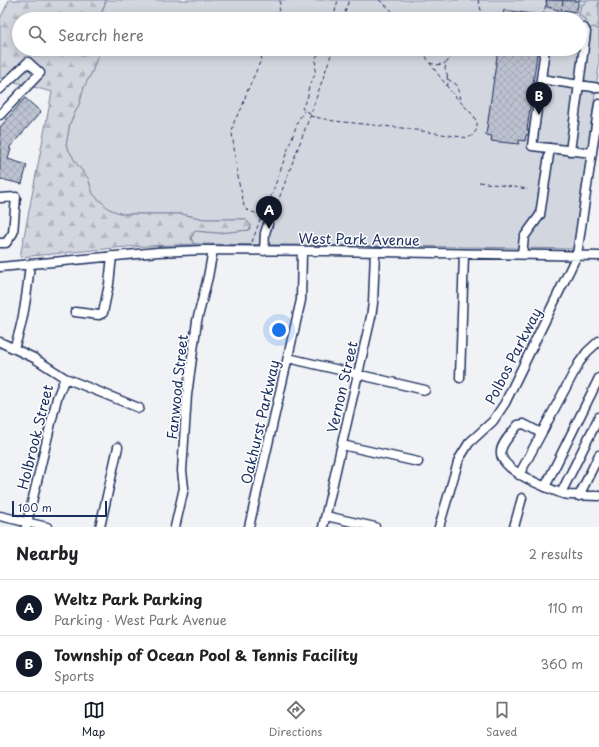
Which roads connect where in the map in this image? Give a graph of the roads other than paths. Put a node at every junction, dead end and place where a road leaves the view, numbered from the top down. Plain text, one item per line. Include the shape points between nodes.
1 (544, 56) edge
2 (583, 56) edge
3 (541, 79) junction
4 (579, 85) junction
5 (599, 88) edge
6 (0, 89) edge
7 (599, 104) edge
8 (0, 115) edge
9 (550, 148) junction
10 (570, 151) junction
11 (592, 154) junction
12 (0, 198) edge
13 (268, 224) road end
14 (0, 243) edge
15 (213, 250) junction
16 (264, 251) junction
17 (302, 251) junction
18 (375, 252) junction
19 (464, 254) junction
20 (522, 254) junction
21 (577, 255) junction
22 (112, 256) junction
23 (599, 256) edge
24 (30, 264) junction
25 (0, 267) edge
26 (75, 312) dead end
27 (599, 341) edge
28 (0, 342) edge
29 (14, 348) junction
30 (288, 358) junction
31 (358, 375) junction
32 (65, 378) junction
33 (460, 378) dead end
34 (599, 378) edge
35 (425, 390) dead end
36 (139, 408) dead end
37 (599, 417) edge
38 (541, 433) junction
39 (342, 445) junction
40 (118, 447) dead end
41 (599, 455) edge
42 (418, 462) dead end
43 (519, 475) junction
44 (545, 487) junction
45 (561, 493) junction
46 (579, 496) junction
47 (599, 496) edge
48 (522, 498) dead end
49 (0, 516) edge
50 (326, 516) junction
51 (27, 525) edge
52 (47, 527) edge
53 (100, 527) edge
54 (175, 527) edge
55 (249, 527) edge
56 (323, 527) edge
57 (376, 527) edge
58 (439, 527) edge
59 (514, 527) edge

1 - 3 street
2 - 4 street
3 - 4 street
3 - 9 street via 532,146
4 - 5 street
4 - 10 street
6 - 8 street via 28,62 40,73
7 - 11 street, Polbos Parkway
9 - 10 street
9 - 20 street via 540,214 524,237
10 - 11 street
11 - 21 street, Polbos Parkway
12 - 14 street via 16,197 13,234 6,243
13 - 16 street
15 - 16 street, West Park Avenue
15 - 22 street, West Park Avenue
15 - 54 street, Fanwood Street via 197,321 187,395 182,471 184,488
16 - 17 street, West Park Avenue
17 - 18 street, West Park Avenue
17 - 30 street, Oakhurst Parkway via 301,300
18 - 19 street, West Park Avenue
18 - 31 street, Vernon Street via 373,303
19 - 20 street, West Park Avenue
19 - 33 street
20 - 21 street, West Park Avenue
21 - 23 street, West Park Avenue
21 - 58 street, Polbos Parkway via 505,403 493,421 469,443 459,459
22 - 24 street, West Park Avenue
22 - 26 street via 103,313 98,315
24 - 25 street, West Park Avenue
24 - 29 street
27 - 38 street via 579,363
28 - 29 street
29 - 32 street
30 - 31 street
30 - 55 street, Oakhurst Parkway
31 - 35 street
31 - 39 street, Vernon Street
32 - 36 street
32 - 51 street, Holbrook Street via 57,398
34 - 44 street
37 - 45 street
38 - 43 street
38 - 43 street via 521,424 504,444 501,450 502,458
39 - 42 street
39 - 50 street, Vernon Street
40 - 53 street
41 - 46 street
43 - 44 street
44 - 45 street
45 - 46 street
46 - 47 street
48 - 59 street
49 - 51 street
50 - 56 street, Vernon Street
50 - 57 street
51 - 52 street

